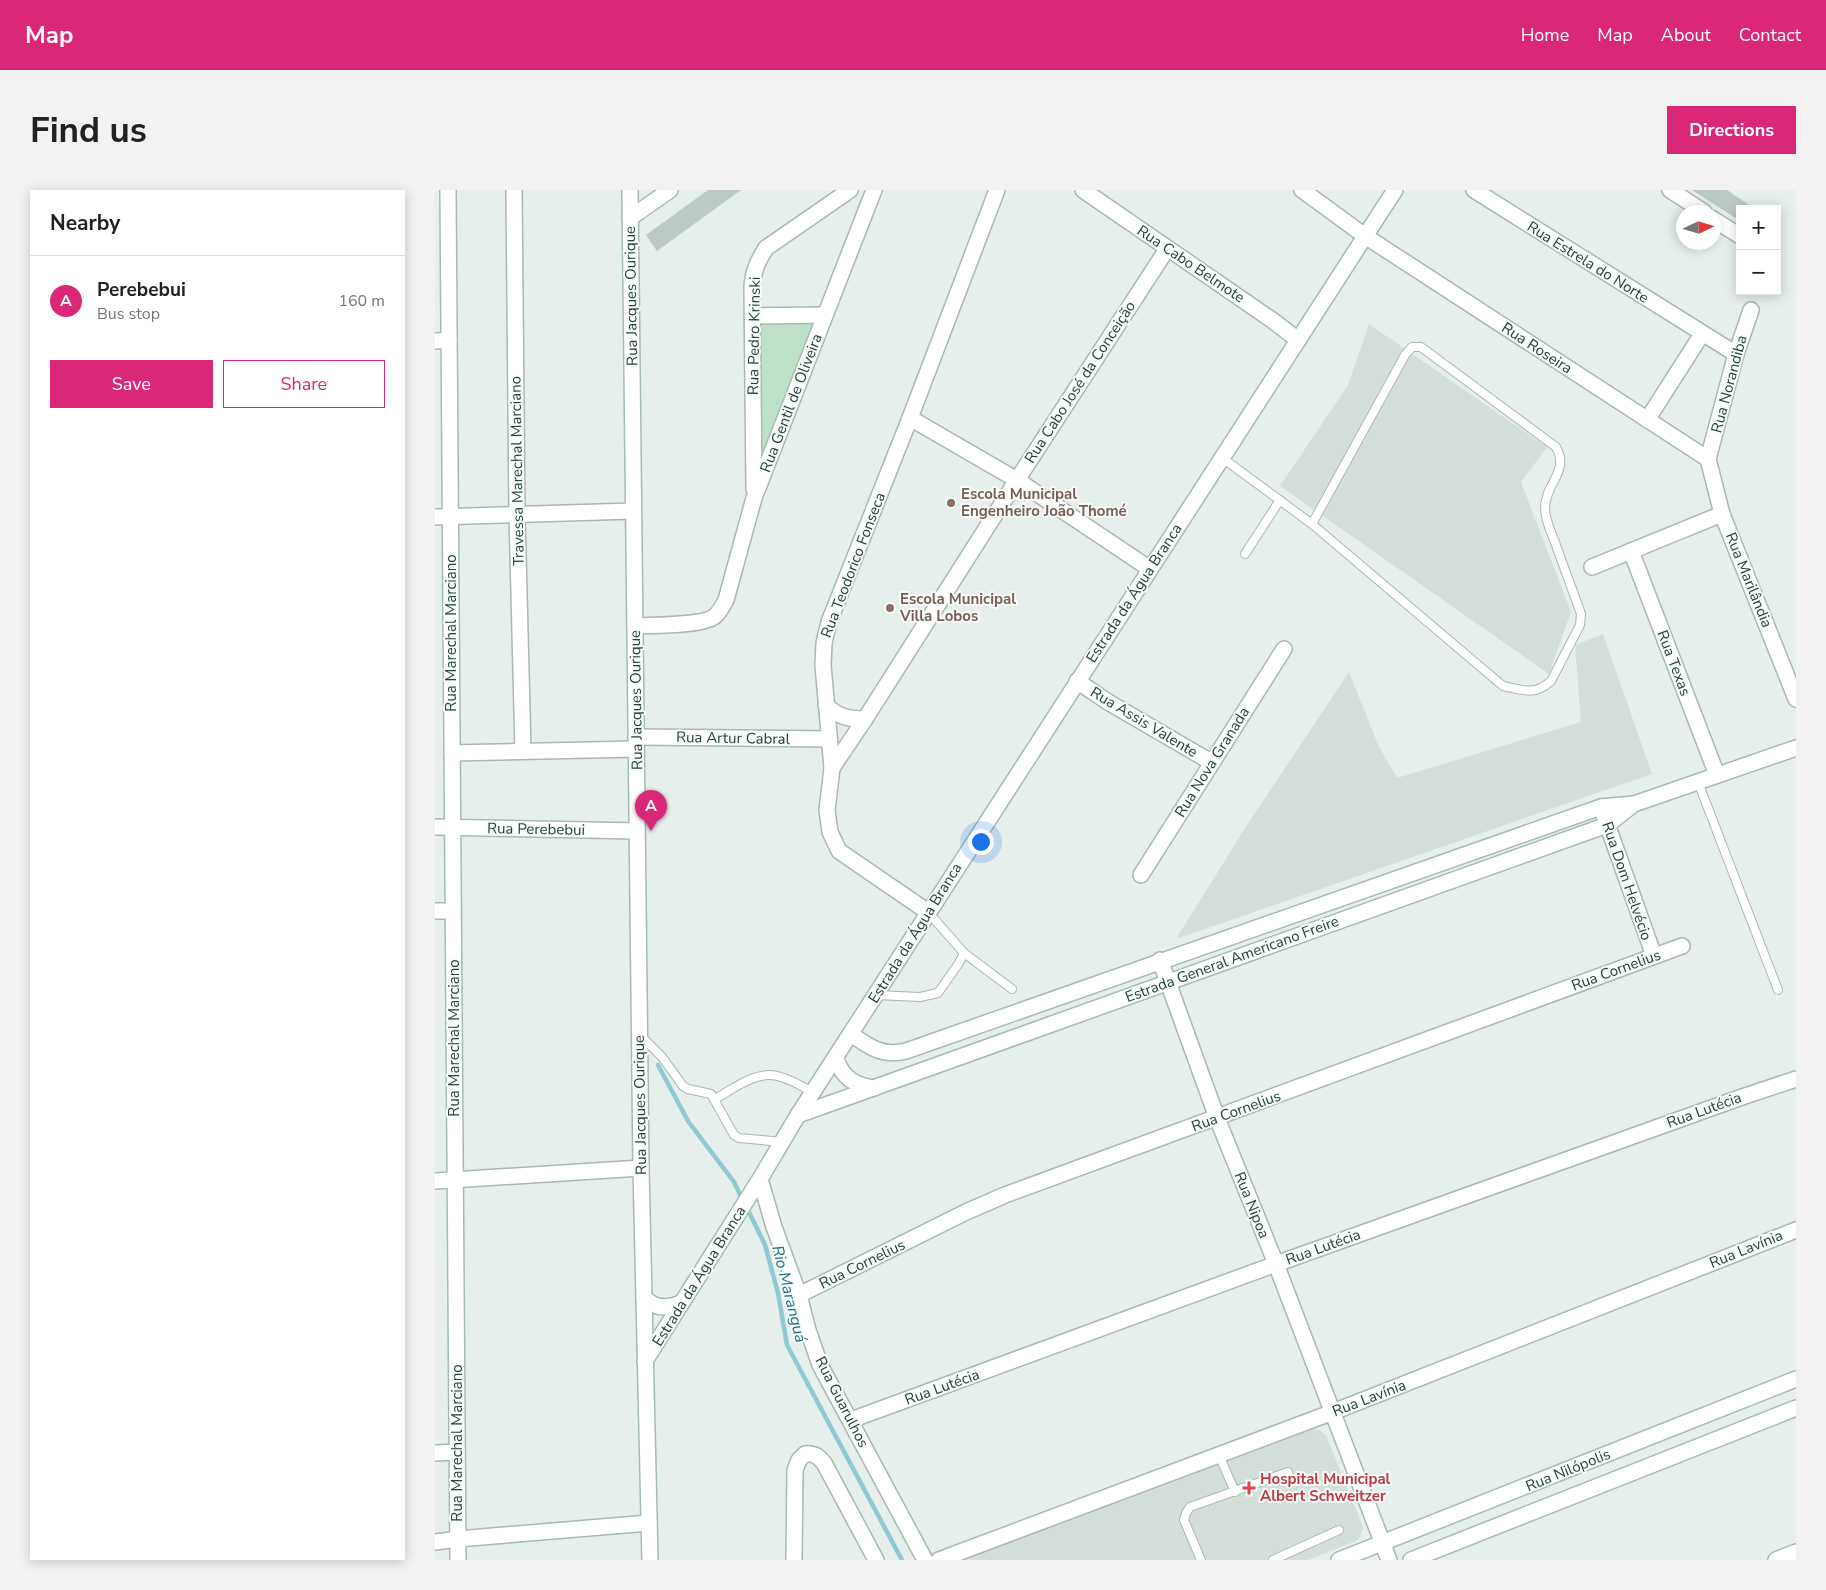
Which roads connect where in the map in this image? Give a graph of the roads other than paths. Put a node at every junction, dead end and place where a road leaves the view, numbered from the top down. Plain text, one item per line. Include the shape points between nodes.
1 (448, 190) edge
2 (514, 190) edge
3 (630, 190) edge
4 (670, 190) edge
5 (850, 190) edge
6 (874, 190) edge
7 (997, 190) edge
8 (1083, 190) edge
9 (1302, 190) edge
10 (1395, 190) edge
11 (1474, 190) edge
12 (1670, 190) edge
13 (1693, 205) edge
14 (630, 218) junction
15 (1721, 223) edge
16 (1736, 233) edge
17 (1365, 236) junction
18 (1167, 249) junction
19 (1751, 310) dead end
20 (825, 315) junction
21 (753, 316) junction
22 (1702, 334) junction
23 (1298, 340) junction
24 (442, 341) edge
25 (1736, 354) junction
26 (910, 418) junction
27 (1647, 420) junction
28 (1221, 457) junction
29 (1708, 459) junction
30 (1017, 480) junction
31 (754, 498) junction
32 (1280, 500) junction
33 (633, 511) junction
34 (1722, 514) junction
35 (517, 515) junction
36 (435, 517) edge
37 (450, 517) junction
38 (1312, 524) junction
39 (1631, 551) junction
40 (1245, 554) dead end
41 (1592, 567) dead end
42 (1150, 569) junction
43 (635, 626) junction
44 (1284, 650) dead end
45 (1077, 682) junction
46 (1796, 699) edge
47 (826, 705) junction
48 (865, 718) junction
49 (829, 740) junction
50 (636, 743) junction
51 (1796, 748) edge
52 (523, 751) junction
53 (452, 753) junction
54 (1211, 762) junction
55 (831, 768) junction
56 (1717, 775) junction
57 (1698, 782) junction
58 (1634, 804) junction
59 (1601, 806) junction
60 (1607, 825) junction
61 (435, 828) edge
62 (453, 828) junction
63 (637, 830) junction
64 (1141, 875) dead end
65 (453, 911) junction
66 (435, 912) edge
67 (928, 912) junction
68 (1682, 946) dead end
69 (964, 953) junction
70 (1654, 956) junction
71 (1160, 960) junction
72 (1167, 983) junction
73 (1012, 989) dead end
74 (1778, 990) dead end
75 (876, 995) junction
76 (639, 1034) junction
77 (851, 1034) junction
78 (836, 1059) junction
79 (1796, 1079) edge
80 (876, 1088) junction
81 (813, 1092) junction
82 (715, 1099) junction
83 (798, 1115) junction
84 (1217, 1118) junction
85 (782, 1142) junction
86 (641, 1168) junction
87 (435, 1181) edge
88 (455, 1181) junction
89 (757, 1184) junction
90 (1796, 1230) edge
91 (1276, 1264) junction
92 (799, 1295) junction
93 (644, 1297) junction
94 (681, 1303) junction
95 (645, 1361) junction
96 (1796, 1379) edge
97 (1796, 1408) edge
98 (1333, 1412) junction
99 (851, 1420) junction
100 (457, 1452) junction
101 (435, 1453) edge
102 (1219, 1455) junction
103 (1288, 1472) dead end
104 (1235, 1492) junction
105 (649, 1523) junction
106 (1339, 1530) dead end
107 (457, 1539) junction
108 (435, 1542) edge
109 (1383, 1542) junction
110 (1796, 1552) edge
111 (458, 1560) edge
112 (650, 1560) edge
113 (794, 1560) edge
114 (876, 1560) edge
115 (925, 1560) edge
116 (939, 1560) edge
117 (1201, 1560) edge
118 (1273, 1560) edge
119 (1339, 1560) edge
120 (1389, 1560) edge
121 (1411, 1560) edge
122 (1776, 1560) edge

1 - 24 street, Rua Marechal Marciano
2 - 35 street, Travessa Marechal Marciano
3 - 14 street, Rua Jacques Ourique
4 - 14 street
5 - 21 street, Rua Pedro Krinski via 767,248 753,272
6 - 20 street, Rua Gentil de Oliveira
7 - 26 street, Rua Teodorico Fonseca
8 - 18 street, Rua Cabo Belmote
9 - 17 street, Rua Roseira
10 - 17 street, Estrada da Água Branca
11 - 22 street, Rua Estrela do Norte
12 - 13 street
14 - 33 street, Rua Jacques Ourique
15 - 16 street
17 - 23 street, Estrada da Água Branca
17 - 27 street, Rua Roseira
18 - 23 street, Rua Cabo Belmote
18 - 30 street, Rua Cabo José da Conceição
19 - 25 street, Rua Norandiba
20 - 21 street
20 - 31 street, Rua Gentil de Oliveira
21 - 31 street, Rua Pedro Krinski
22 - 25 street, Rua Estrela do Norte
22 - 27 street
23 - 28 street, Estrada da Água Branca
24 - 37 street, Rua Marechal Marciano
25 - 29 street, Rua Norandiba
26 - 30 street
26 - 47 street, Rua Teodorico Fonseca via 829,622 824,643
27 - 29 street, Rua Roseira
28 - 32 lane
28 - 42 street, Estrada da Água Branca
29 - 34 street, Rua Marilândia
30 - 42 street
30 - 48 street, Rua Cabo José da Conceição
31 - 43 street, Rua Gentil de Oliveira via 726,600 714,617 691,623
32 - 38 lane
32 - 40 lane
33 - 35 street
33 - 43 street, Rua Jacques Ourique
34 - 39 street
34 - 46 street, Rua Marilândia
35 - 37 street
35 - 52 street, Travessa Marechal Marciano
36 - 37 street
37 - 53 street, Rua Marechal Marciano
38 - 38 lane via 1503,686 1535,692 1545,687 1580,625 1581,614 1545,509 1547,496 1561,466 1561,455 1556,447 1421,347 1412,347 1405,355
39 - 41 street
39 - 56 street, Rua Texas
42 - 45 street, Estrada da Água Branca
43 - 50 street, Rua Jacques Ourique
44 - 54 street, Rua Nova Granada
45 - 54 street, Rua Assis Valente
45 - 67 street, Estrada da Água Branca
47 - 48 street via 844,718
47 - 49 street, Rua Teodorico Fonseca
48 - 55 street, Rua Cabo José da Conceição
49 - 50 street, Rua Artur Cabral
49 - 55 street, Rua Teodorico Fonseca
50 - 52 street, Rua Artur Cabral
50 - 63 street, Rua Jacques Ourique
51 - 56 street, Estrada General Americano Freire
52 - 53 street, Rua Artur Cabral
53 - 62 street, Rua Marechal Marciano
54 - 64 street, Rua Nova Granada
55 - 67 street, Rua Teodorico Fonseca via 827,810 830,832 839,851
56 - 57 street, Estrada General Americano Freire
57 - 58 street, Estrada General Americano Freire
57 - 74 lane
58 - 59 street, Estrada General Americano Freire
58 - 60 street, Estrada General Americano Freire
59 - 60 street, Rua Dom Helvécio
59 - 71 street, Estrada General Americano Freire
60 - 70 street, Rua Dom Helvécio
60 - 72 street, Estrada General Americano Freire
61 - 62 street, Rua Perebebui
62 - 63 street, Rua Perebebui
62 - 65 street, Rua Marechal Marciano
63 - 76 street, Rua Jacques Ourique
65 - 66 street
65 - 88 street, Rua Marechal Marciano
67 - 69 lane
67 - 75 street, Estrada da Água Branca
68 - 70 street, Rua Cornelius
69 - 73 lane
69 - 75 lane via 938,993 920,997
70 - 84 street, Rua Cornelius
71 - 72 street, Rua Nipoa
71 - 77 street, Estrada General Americano Freire via 898,1053 875,1050
72 - 80 street, Estrada General Americano Freire
72 - 84 street, Rua Nipoa
75 - 77 street, Estrada da Água Branca
76 - 82 lane via 661,1056 683,1086 711,1094
76 - 86 street, Rua Jacques Ourique
77 - 78 street, Estrada da Água Branca
78 - 80 street via 842,1074 851,1082
78 - 81 street, Estrada da Água Branca
79 - 91 street, Rua Lutécia
80 - 83 street, Estrada General Americano Freire
81 - 82 lane via 780,1076 766,1074
81 - 83 street, Estrada da Água Branca
82 - 85 lane via 734,1135
83 - 85 street, Estrada da Água Branca
84 - 91 street, Rua Nipoa
84 - 92 street, Rua Cornelius via 1005,1195
85 - 89 street, Estrada da Água Branca
86 - 88 street
86 - 93 street, Rua Jacques Ourique
87 - 88 street
88 - 100 street, Rua Marechal Marciano
89 - 92 street, Rua Guarulhos
89 - 94 street, Estrada da Água Branca
90 - 98 street, Rua Lavínia
91 - 98 street, Rua Nipoa
91 - 99 street, Rua Lutécia
92 - 99 street, Rua Guarulhos via 820,1364
93 - 94 street via 652,1305 663,1308
93 - 95 street, Rua Jacques Ourique
94 - 95 street, Estrada da Água Branca
95 - 105 street, Estrada da Água Branca
96 - 109 street, Rua Nilópolis
97 - 121 street, Rua Nilópolis
98 - 102 street, Rua Lavínia
98 - 109 street, Rua Nipoa
99 - 115 street, Rua Guarulhos
100 - 101 street
100 - 107 street, Rua Marechal Marciano
102 - 104 lane
102 - 116 street, Rua Lavínia
103 - 104 lane
104 - 117 lane via 1190,1507 1186,1512 1183,1520
105 - 107 street
105 - 112 street, Estrada da Água Branca
106 - 118 lane
107 - 108 street
107 - 111 street, Rua Marechal Marciano
109 - 119 street, Rua Nilópolis
109 - 120 street, Rua Nipoa
110 - 122 street
113 - 114 street via 795,1470 805,1454 813,1453 823,1463

